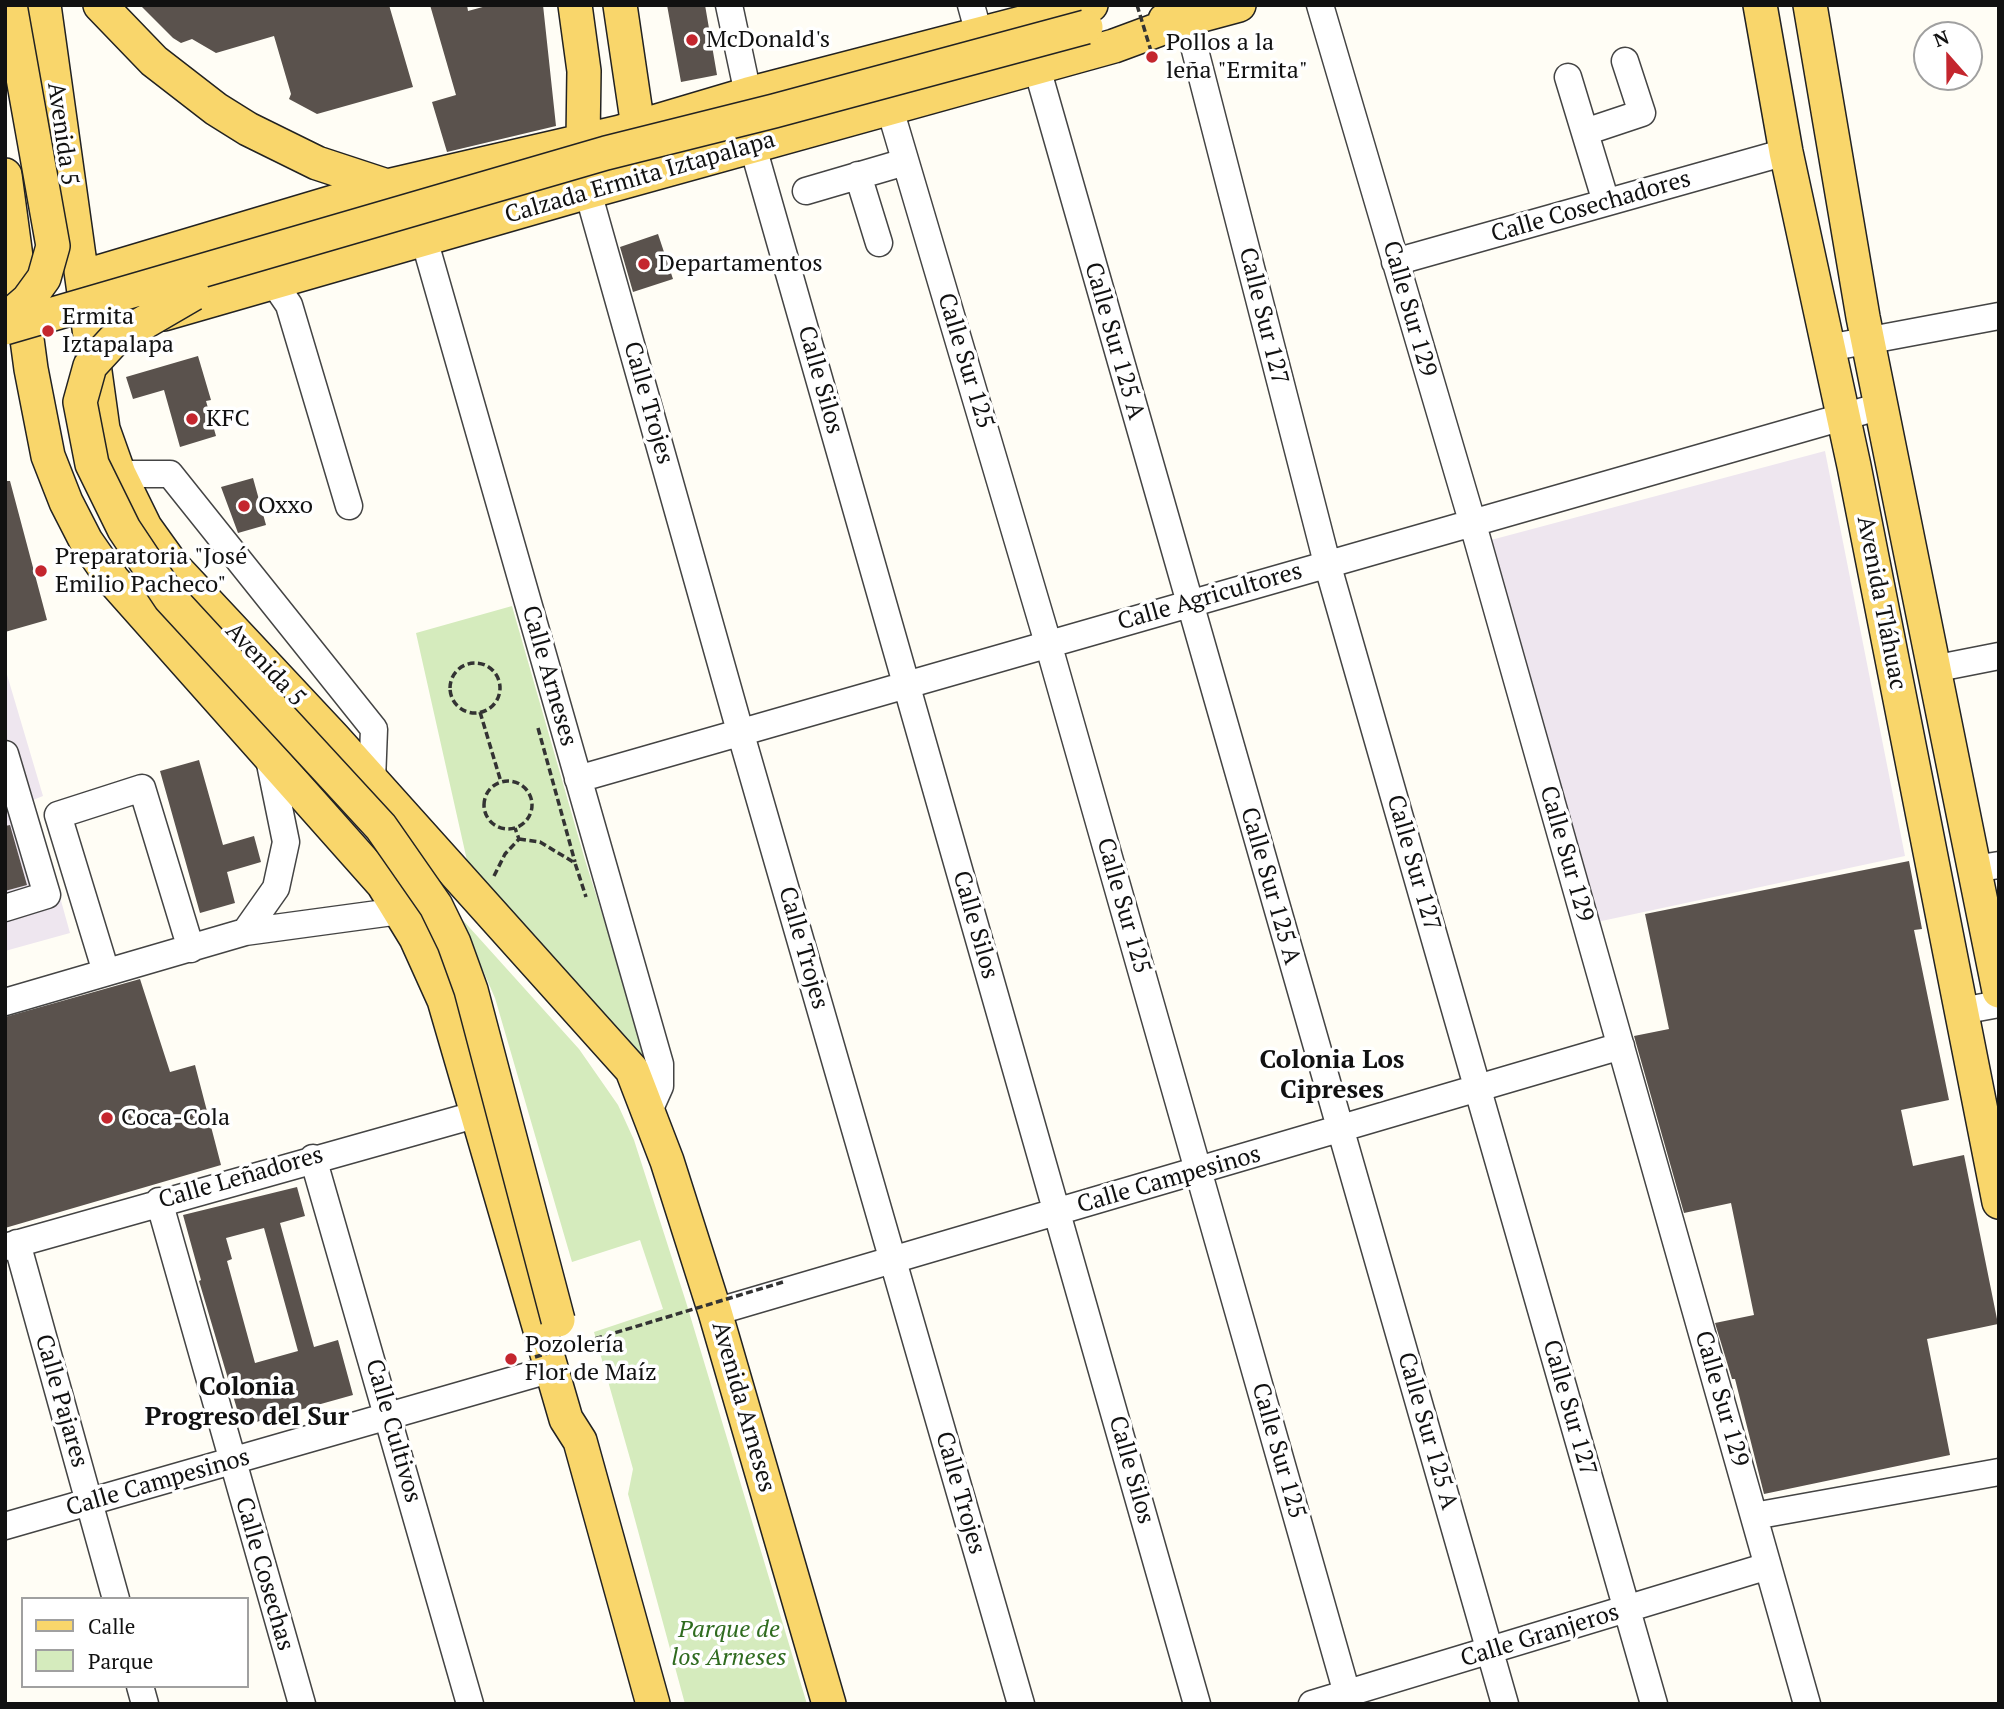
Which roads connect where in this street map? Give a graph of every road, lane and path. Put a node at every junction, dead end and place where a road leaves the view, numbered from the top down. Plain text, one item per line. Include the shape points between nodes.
1 (10, 5) edge
2 (44, 5) edge
3 (100, 5) edge
4 (575, 5) edge
5 (620, 5) edge
6 (729, 5) edge
7 (1136, 5) edge
8 (1239, 5) edge
9 (1320, 5) edge
10 (1808, 8) edge
11 (1765, 12) edge
12 (1088, 16) edge
13 (1187, 19) junction
14 (975, 20) edge
15 (1150, 51) dead end
16 (1625, 61) dead end
17 (626, 64) junction
18 (1037, 68) junction
19 (584, 71) junction
20 (1568, 77) dead end
21 (748, 94) junction
22 (890, 109) junction
23 (638, 127) junction
24 (1585, 132) junction
25 (583, 140) junction
26 (753, 146) junction
27 (1786, 152) junction
28 (905, 162) junction
29 (5, 175) edge
30 (858, 175) junction
31 (387, 186) junction
32 (588, 191) junction
33 (806, 191) dead end
34 (1606, 202) junction
35 (217, 237) junction
36 (424, 239) junction
37 (878, 243) dead end
38 (1395, 262) junction
39 (82, 277) junction
40 (274, 283) junction
41 (237, 291) junction
42 (193, 294) junction
43 (10, 314) edge
44 (1999, 316) edge
45 (92, 336) junction
46 (1869, 341) junction
47 (1828, 348) junction
48 (14, 365) edge
49 (1881, 406) junction
50 (1843, 415) junction
51 (119, 474) junction
52 (349, 506) dead end
53 (1472, 521) junction
54 (1327, 563) junction
55 (1189, 603) junction
56 (1048, 643) junction
57 (1999, 656) edge
58 (1933, 669) junction
59 (906, 684) junction
60 (480, 712) junction
61 (536, 719) dead end
62 (740, 731) junction
63 (5, 754) edge
64 (268, 754) junction
65 (578, 779) junction
66 (372, 781) junction
67 (501, 782) junction
68 (515, 828) junction
69 (519, 839) junction
70 (575, 863) junction
71 (1986, 867) edge
72 (391, 898) junction
73 (589, 903) dead end
74 (483, 904) junction
75 (5, 908) edge
76 (245, 932) junction
77 (191, 949) junction
78 (106, 972) junction
79 (1999, 991) edge
80 (5, 1002) edge
81 (1999, 1004) edge
82 (1961, 1011) junction
83 (1621, 1046) junction
84 (1478, 1089) junction
85 (648, 1113) junction
86 (478, 1114) junction
87 (1340, 1129) junction
88 (313, 1158) junction
89 (1199, 1171) junction
90 (159, 1201) junction
91 (1999, 1202) edge
92 (1057, 1213) junction
93 (11, 1245) edge
94 (893, 1261) junction
95 (783, 1282) dead end
96 (715, 1312) junction
97 (544, 1363) junction
98 (390, 1417) junction
99 (580, 1441) junction
100 (232, 1462) junction
101 (1999, 1472) edge
102 (90, 1502) junction
103 (1754, 1516) junction
104 (5, 1526) edge
105 (1768, 1566) junction
106 (115, 1597) edge
107 (1627, 1610) junction
108 (1490, 1650) junction
109 (1349, 1698) edge
110 (302, 1704) edge
111 (470, 1704) edge
112 (653, 1704) edge
113 (829, 1704) edge
114 (1021, 1704) edge
115 (1197, 1704) edge
116 (1312, 1704) edge
117 (1505, 1704) edge
118 (1654, 1704) edge
119 (1807, 1704) edge

1 - 43 main road, bridge via 53,246 44,278
2 - 39 main road, Avenida 5
3 - 31 main road via 154,61 216,109 282,148
4 - 19 main road
5 - 17 main road
6 - 21 street
7 - 15 path, bridge
8 - 13 main road, Calzada Ermita Iztapalapa
9 - 38 street, Calle Sur 129
10 - 46 main road, Avenida Tláhuac
11 - 27 main road, Avenida Tláhuac
12 - 13 main road, Calzada Ermita Iztapalapa
12 - 14 main road, Calzada Ermita Iztapalapa
12 - 43 main road, Calzada Ermita Iztapalapa, bridge via 774,111
13 - 18 main road, Calzada Ermita Iztapalapa
13 - 54 street, Calle Sur 127
14 - 21 main road, Calzada Ermita Iztapalapa
16 - 24 street via 1642,113
17 - 19 main road via 605,72
17 - 23 main road
18 - 22 main road, Calzada Ermita Iztapalapa
18 - 55 street, Calle Sur 125 A
19 - 25 main road
20 - 24 street
21 - 23 main road, Calzada Ermita Iztapalapa
22 - 26 main road, Calzada Ermita Iztapalapa
22 - 28 street, Calle Sur 125
23 - 25 main road, Calzada Ermita Iztapalapa
24 - 34 street
25 - 31 main road, Calzada Ermita Iztapalapa
25 - 42 main road, Calzada Ermita Iztapalapa via 558,171 377,239
26 - 32 main road, Calzada Ermita Iztapalapa
26 - 59 street, Calle Silos
27 - 34 street, Calle Cosechadores
27 - 47 main road, Avenida Tláhuac
28 - 30 street
28 - 56 street, Calle Sur 125
29 - 43 main road
30 - 33 street
30 - 37 street
31 - 35 main road, Calzada Ermita Iztapalapa
32 - 36 main road, Calzada Ermita Iztapalapa
32 - 62 street, Calle Trojes
34 - 38 street, Calle Cosechadores
35 - 39 main road, Calzada Ermita Iztapalapa
35 - 41 main road via 207,255 209,271 217,283
36 - 40 main road, Calzada Ermita Iztapalapa
36 - 65 street, Calle Arneses
38 - 53 street, Calle Sur 129
39 - 45 main road, Avenida 5
40 - 41 main road, Calzada Ermita Iztapalapa
40 - 52 street via 289,305
41 - 45 main road, Calzada Ermita Iztapalapa
42 - 48 main road, Calzada Ermita Iztapalapa, bridge
42 - 99 main road, bridge via 114,340 90,366 80,402 92,464 124,529 170,598 381,828 436,906 475,1003 587,1420
43 - 48 main road
44 - 46 street
45 - 51 main road, Avenida 5 via 103,429
46 - 47 street
46 - 49 main road, Avenida Tláhuac
47 - 50 main road, Avenida Tláhuac
48 - 64 main road via 66,502 87,542 113,580
49 - 50 street, Calle Agricultores
49 - 58 main road, Avenida Tláhuac
50 - 53 street, Calle Agricultores
50 - 82 main road, Avenida Tláhuac
51 - 66 main road, Avenida 5 via 145,527 173,566
51 - 66 street via 170,474 374,729
53 - 54 street, Calle Agricultores
53 - 83 street, Calle Sur 129
54 - 55 street, Calle Agricultores
54 - 84 street, Calle Sur 127
55 - 56 street, Calle Agricultores
55 - 87 street, Calle Sur 125 A
56 - 59 street, Calle Agricultores
56 - 89 street, Calle Sur 125
57 - 58 street
58 - 71 main road, Avenida Tláhuac
59 - 62 street, Calle Agricultores
59 - 92 street, Calle Silos
60 - 60 path via 464,711 450,691 453,675 474,663 489,668 500,689 494,704
60 - 67 path
61 - 70 path
62 - 65 street, Calle Agricultores
62 - 94 street, Calle Trojes
63 - 75 street via 47,895
64 - 72 main road
64 - 76 street via 286,842 276,888
65 - 85 street, Calle Arneses via 660,1064 660,1086
66 - 74 main road, Avenida 5
67 - 68 path via 488,792 484,808 499,827
67 - 68 path via 523,786 532,798 531,813
68 - 69 path
69 - 70 path via 540,842
69 - 74 path via 499,862
70 - 73 path
71 - 79 main road, Avenida Tláhuac
72 - 76 street
72 - 86 main road via 416,938 444,1000
74 - 85 main road, Avenida 5 via 632,1070
76 - 77 street
77 - 78 street
77 - 78 street via 142,788 58,815
78 - 80 street
81 - 82 street
82 - 91 main road, Avenida Tláhuac
83 - 84 street, Calle Campesinos
83 - 103 street, Calle Sur 129
84 - 87 street, Calle Campesinos
84 - 107 street, Calle Sur 127
85 - 96 main road, Avenida Arneses
86 - 88 street, Calle Leñadores
86 - 97 main road
87 - 89 street, Calle Campesinos
87 - 108 street, Calle Sur 125 A
88 - 90 street, Calle Leñadores
88 - 98 street, Calle Cultivos
89 - 92 street, Calle Campesinos
89 - 109 street, Calle Sur 125
90 - 93 street, Calle Leñadores
90 - 100 street, Calle Cosechas
92 - 94 street, Calle Campesinos
92 - 115 street, Calle Silos
93 - 102 street, Calle Pajares
94 - 96 street, Calle Campesinos
94 - 114 street, Calle Trojes
95 - 97 path, bridge
96 - 113 main road, Avenida Arneses
97 - 98 street, Calle Campesinos
97 - 99 main road
98 - 100 street, Calle Campesinos
98 - 111 street, Calle Cultivos
99 - 112 main road
100 - 102 street, Calle Campesinos
100 - 110 street, Calle Cosechas
101 - 103 street
102 - 104 street, Calle Campesinos
102 - 106 street, Calle Pajares
103 - 105 street, Calle Sur 129
105 - 107 street, Calle Granjeros
105 - 119 street, Calle Sur 129
107 - 108 street, Calle Granjeros
107 - 118 street, Calle Sur 127
108 - 109 street, Calle Granjeros
108 - 117 street, Calle Sur 125 A
109 - 116 street, Calle Granjeros

